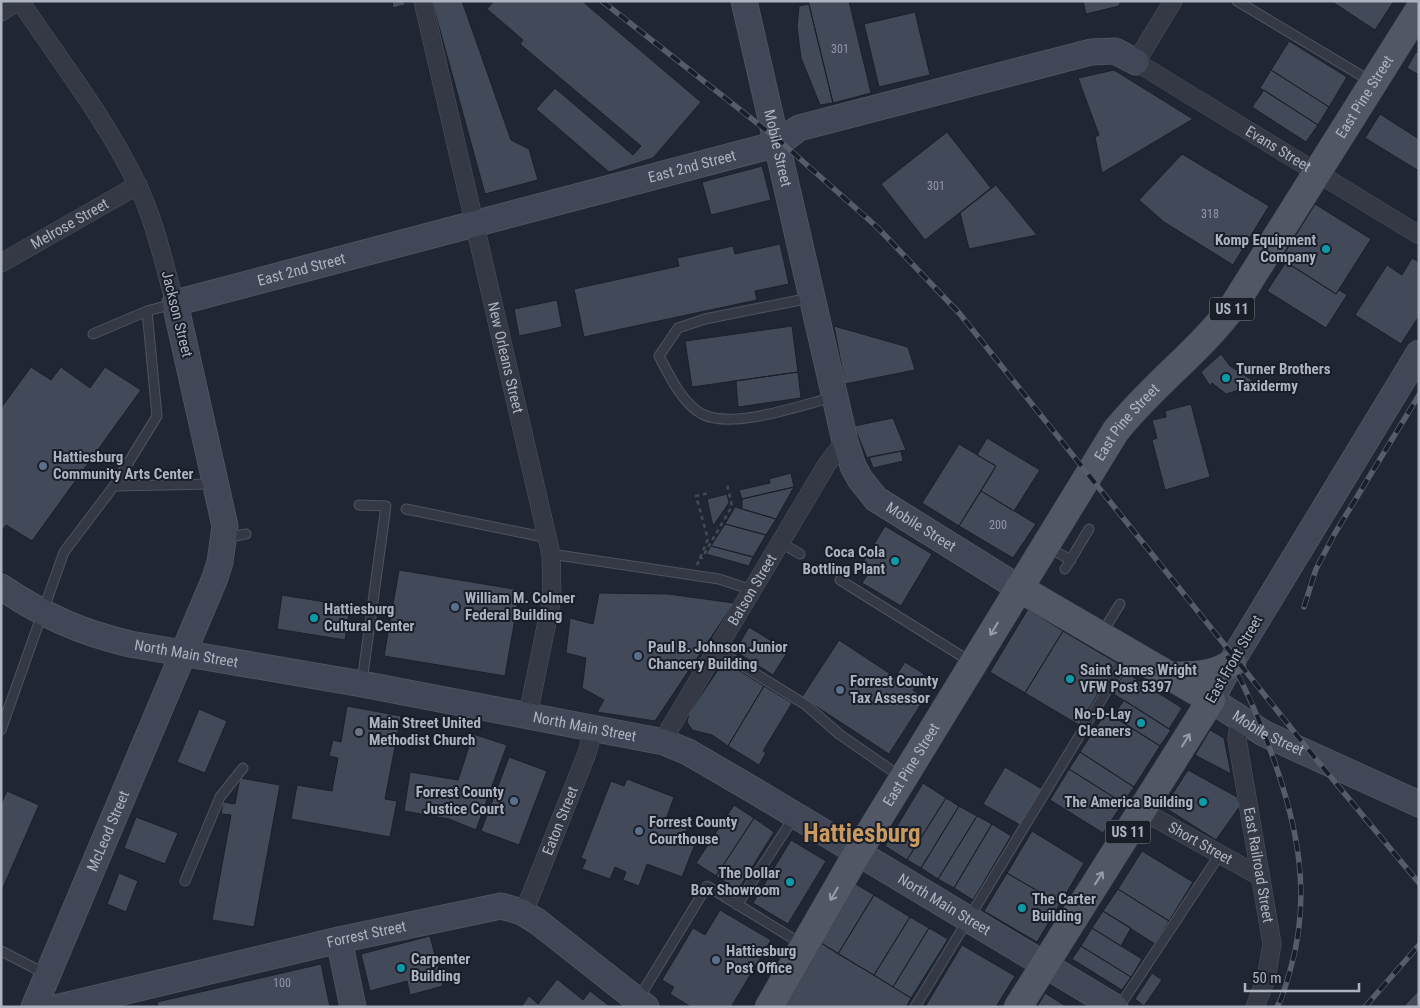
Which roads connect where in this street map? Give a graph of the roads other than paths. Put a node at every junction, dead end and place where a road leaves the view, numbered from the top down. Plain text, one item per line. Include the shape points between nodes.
1 (19, 1) edge
2 (423, 1) edge
3 (744, 1) edge
4 (1173, 1) edge
5 (1237, 1) edge
6 (1419, 10) edge
7 (1, 12) edge
8 (1136, 62) junction
9 (1374, 83) junction
10 (777, 144) junction
11 (1315, 173) junction
12 (138, 185) junction
13 (474, 225) junction
14 (1419, 235) edge
15 (1, 263) edge
16 (812, 297) junction
17 (175, 303) junction
18 (147, 311) junction
19 (93, 334) dead end
20 (1419, 353) edge
21 (835, 397) junction
22 (845, 441) junction
23 (216, 484) junction
24 (114, 486) junction
25 (359, 505) dead end
26 (406, 509) dead end
27 (1089, 529) dead end
28 (781, 543) junction
29 (1045, 545) junction
30 (549, 546) junction
31 (800, 554) dead end
32 (1071, 560) junction
33 (1065, 569) dead end
34 (840, 580) dead end
35 (1, 587) edge
36 (1019, 588) junction
37 (752, 590) junction
38 (1120, 604) dead end
39 (43, 614) junction
40 (1101, 636) junction
41 (717, 650) junction
42 (1130, 653) junction
43 (183, 655) junction
44 (973, 663) junction
45 (1232, 663) junction
46 (1169, 676) junction
47 (362, 684) junction
48 (1211, 700) junction
49 (528, 715) junction
50 (1240, 719) junction
51 (594, 728) junction
52 (1, 730) edge
53 (664, 742) junction
54 (243, 768) dead end
55 (903, 778) junction
56 (1419, 804) edge
57 (1141, 810) junction
58 (795, 815) junction
59 (858, 852) junction
60 (1220, 854) junction
61 (1259, 876) junction
62 (185, 881) dead end
63 (737, 905) junction
64 (522, 912) junction
65 (969, 918) junction
66 (339, 940) junction
67 (804, 945) junction
68 (1, 951) edge
69 (1045, 964) junction
70 (46, 974) junction
71 (642, 1004) edge
72 (34, 1007) edge
73 (60, 1007) edge
74 (353, 1007) edge
75 (769, 1007) edge
76 (915, 1007) edge
77 (1018, 1007) edge
78 (1115, 1007) edge
79 (1119, 1007) edge
80 (1254, 1007) edge

1 - 7 street
1 - 12 street, Jackson Street via 110,134
2 - 13 street, New Orleans Street
3 - 10 street, Mobile Street
4 - 8 street
5 - 9 lane
6 - 9 main road, East Pine Street / US 11
8 - 10 street, East 2nd Street via 1116,51 1091,52 799,128
8 - 11 street, Evans Street
9 - 11 main road, East Pine Street / US 11
10 - 13 street, East 2nd Street
10 - 16 street, Mobile Street
11 - 14 street, Evans Street
11 - 29 main road, East Pine Street / US 11 via 1234,305 1211,334 1128,416 1092,467
12 - 15 street, Melrose Street
12 - 17 street, Jackson Street
13 - 17 street, East 2nd Street
13 - 30 street, New Orleans Street
16 - 21 street, Mobile Street
16 - 21 lane via 678,328 659,356 678,391 702,414 722,420 747,418
17 - 18 lane
17 - 23 street, Jackson Street
18 - 19 lane
18 - 24 lane via 158,416
20 - 45 street, East Front Street
21 - 22 street, Mobile Street
22 - 28 street, Batson Street via 827,464
22 - 36 street, Mobile Street via 860,479 882,507
23 - 24 lane
23 - 43 street, Jackson Street via 225,526 235,536
24 - 39 lane via 64,552
25 - 47 lane via 386,506
26 - 30 lane
27 - 32 lane
28 - 31 lane
28 - 37 street, Batson Street
29 - 32 lane
29 - 36 main road, East Pine Street / US 11
30 - 37 lane via 719,579
30 - 49 street, New Orleans Street via 552,597
32 - 33 lane
34 - 44 lane
35 - 39 street, North Main Street
36 - 40 main road, Mobile Street
36 -> 44 main road, East Pine Street / US 11
37 - 41 street, Batson Street
38 - 40 lane
39 - 43 street, North Main Street via 105,638
39 - 52 lane
40 - 42 main road, Mobile Street
41 - 53 street, Batson Street
41 - 55 lane via 806,705 851,743
42 - 46 main road, Mobile Street
42 - 65 lane
43 - 47 street, North Main Street
43 - 70 street, McLeod Street
44 - 55 main road, East Pine Street / US 11
45 - 46 main road via 1216,672
45 - 48 street, East Front Street
46 - 48 main road, Mobile Street
47 - 49 street, North Main Street
48 - 50 street, Mobile Street
57 -> 48 main road, East Front Street / US 11
49 - 51 street, North Main Street
50 - 56 street, Mobile Street via 1289,746
50 - 61 street, East Railroad Street via 1238,738
51 - 53 street, North Main Street
51 - 64 street, Eaton Street
53 - 58 street, North Main Street via 688,752
54 - 62 lane via 220,797
55 - 59 main road, East Pine Street / US 11
57 - 60 street, Short Street
69 -> 57 main road, East Front Street / US 11
58 - 59 street, North Main Street
58 - 63 lane
59 - 65 street, North Main Street
59 -> 67 main road, US 11
60 - 61 street, Short Street
60 - 79 lane
61 - 80 street, East Railroad Street via 1272,951 1264,989
63 - 67 lane
63 - 71 lane via 707,886
64 - 66 street, Forrest Street via 501,906
64 - 71 street, Forrest Street
65 - 69 street, North Main Street
65 - 76 lane
66 - 73 street, Forrest Street
66 - 74 street
67 - 75 main road, US 11
68 - 70 lane
69 - 77 main road, US 11
69 - 78 street, North Main Street
70 - 72 street, McLeod Street

